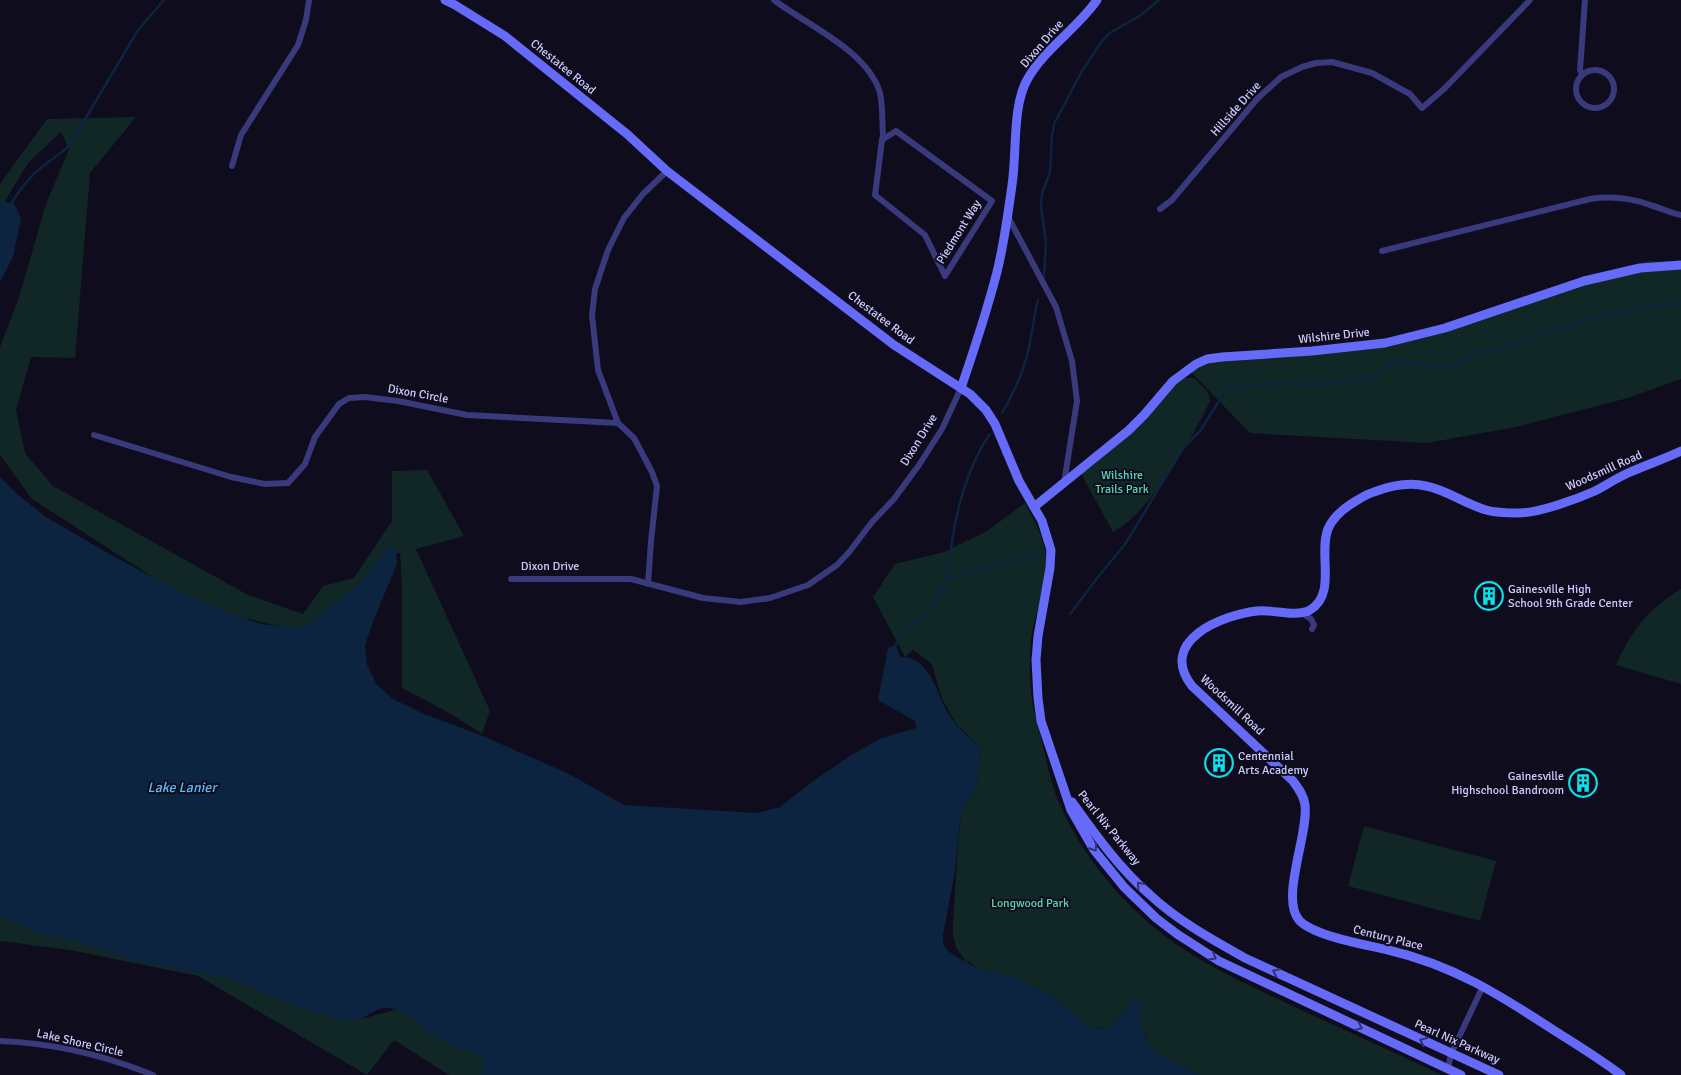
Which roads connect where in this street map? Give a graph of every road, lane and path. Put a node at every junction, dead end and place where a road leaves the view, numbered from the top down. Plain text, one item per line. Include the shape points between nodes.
1 (309, 0) edge
2 (445, 0) edge
3 (774, 0) edge
4 (1097, 0) edge
5 (1530, 0) edge
6 (1585, 0) edge
7 (1582, 74) junction
8 (882, 140) junction
9 (232, 166) dead end
10 (667, 171) junction
11 (1160, 209) dead end
12 (1007, 215) junction
13 (1681, 215) edge
14 (1382, 251) dead end
15 (1681, 265) edge
16 (960, 388) junction
17 (618, 423) junction
18 (94, 435) dead end
19 (1681, 452) edge
20 (1064, 483) junction
21 (1034, 507) junction
22 (510, 578) dead end
23 (648, 584) junction
24 (1302, 613) junction
25 (1312, 629) dead end
26 (1270, 758) joint
27 (1063, 790) junction
28 (1483, 986) junction
29 (0, 1041) edge
30 (1451, 1054) junction
31 (1448, 1069) junction
32 (153, 1075) edge
33 (1461, 1075) edge
34 (1500, 1075) edge
35 (1621, 1075) edge

1 - 9 street via 298,45 241,135
2 - 10 street, Chestatee Road via 505,36 627,134
3 - 8 street, Piedmont Way via 863,65 880,94
4 - 12 street, Dixon Drive via 1040,63 1021,93
5 - 11 street, Hillside Drive via 1422,108 1410,94 1378,76 1332,62 1316,63 1281,77 1257,99 1172,200
6 - 7 street
7 - 7 street via 1594,70 1607,73 1614,91 1609,103 1597,108 1581,102 1576,85
8 - 8 street, Piedmont Way via 875,195 925,235 945,276 992,201 896,131
10 - 16 street, Chestatee Road via 894,345
10 - 17 street via 624,218 608,250 595,289 592,315 598,370
12 - 16 street, Dixon Drive via 998,270 982,328
12 - 20 street via 1056,308 1072,361 1077,401
13 - 14 street via 1648,204 1604,197
15 - 20 street, Wilshire Drive via 1640,268 1584,281 1445,328 1385,343 1201,362 1183,371 1129,430
16 - 21 street, Chestatee Road via 991,417
16 - 23 street, Dixon Drive via 942,430 894,499 837,565 808,586 746,602 703,598
17 - 18 street, Dixon Circle via 467,414 398,401 349,398 340,404 315,437 305,464 288,483 265,484 231,477
17 - 23 street via 634,438 657,486
19 - 24 street, Woodsmill Road via 1628,473 1593,492 1533,512 1485,510 1426,486 1393,486 1372,492 1348,506 1330,525 1324,544 1323,594 1318,604
20 - 21 street, Wilshire Drive
21 - 27 street, Chestatee Road via 1051,550 1038,636 1038,698 1041,721
22 - 23 street, Dixon Drive via 631,579
24 - 25 street via 1314,625
24 - 26 street, Woodsmill Road via 1264,610 1231,616 1192,638 1183,654 1185,675 1192,686
26 - 28 street, Century Place via 1293,781 1305,806 1292,903 1302,924 1322,934 1445,967
30 -> 27 street, Pearl Nix Parkway via 1245,958 1183,922 1147,893
27 -> 31 street, Pearl Nix Parkway via 1082,830 1108,868 1145,908 1177,934 1219,961
28 - 30 street
28 - 35 street, Century Place
29 - 32 street, Lake Shore Circle via 56,1047 111,1060
30 - 31 street
30 - 34 street, Pearl Nix Parkway
31 - 33 street, Pearl Nix Parkway

